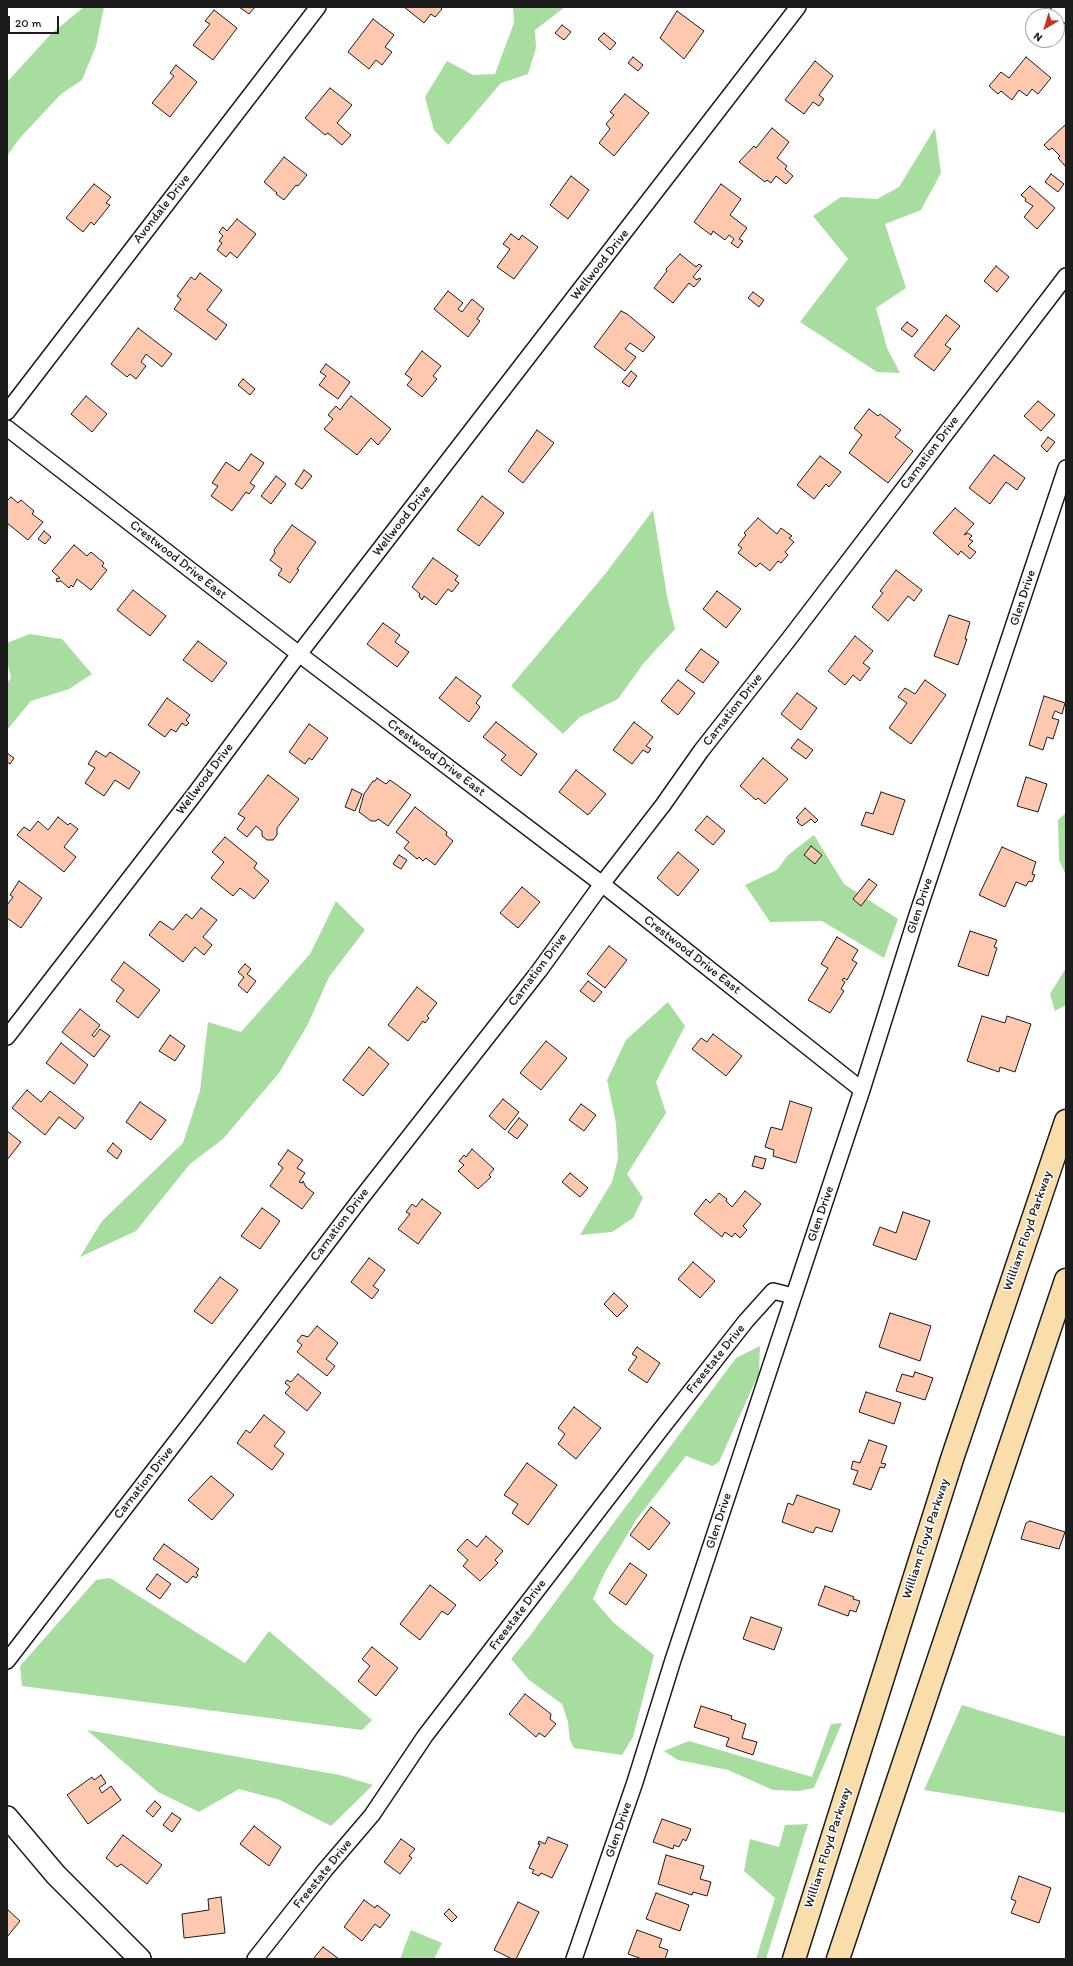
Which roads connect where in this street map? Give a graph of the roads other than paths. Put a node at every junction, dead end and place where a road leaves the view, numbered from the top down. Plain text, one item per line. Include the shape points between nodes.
1 (318, 7) edge
2 (798, 7) edge
3 (1059, 7) edge
4 (1066, 15) edge
5 (1066, 276) edge
6 (7, 412) edge
7 (7, 428) edge
8 (1066, 468) edge
9 (299, 654) junction
10 (602, 884) junction
11 (7, 1037) edge
12 (862, 1090) junction
13 (1066, 1121) edge
14 (1066, 1280) edge
15 (793, 1296) junction
16 (7, 1661) edge
17 (7, 1817) edge
18 (140, 1959) edge
19 (255, 1959) edge
20 (574, 1959) edge
21 (794, 1959) edge
22 (838, 1959) edge

1 - 6 street, Avondale Drive
2 - 9 street, Wellwood Drive
3 - 4 street
5 - 10 street, Carnation Drive
7 - 9 street, Crestwood Drive East
8 - 12 street, Glen Drive via 916,918
9 - 10 street, Crestwood Drive East
9 - 11 street, Wellwood Drive
10 - 12 street, Crestwood Drive East
10 - 16 street, Carnation Drive via 539,971 357,1203
12 - 15 street, Glen Drive
13 - 21 highway, William Floyd Parkway via 952,1459
14 - 22 highway
15 - 19 street, Freestate Drive via 773,1291 746,1321 425,1736 372,1815
15 - 20 street, Glen Drive via 635,1782
17 - 18 main road via 56,1875

